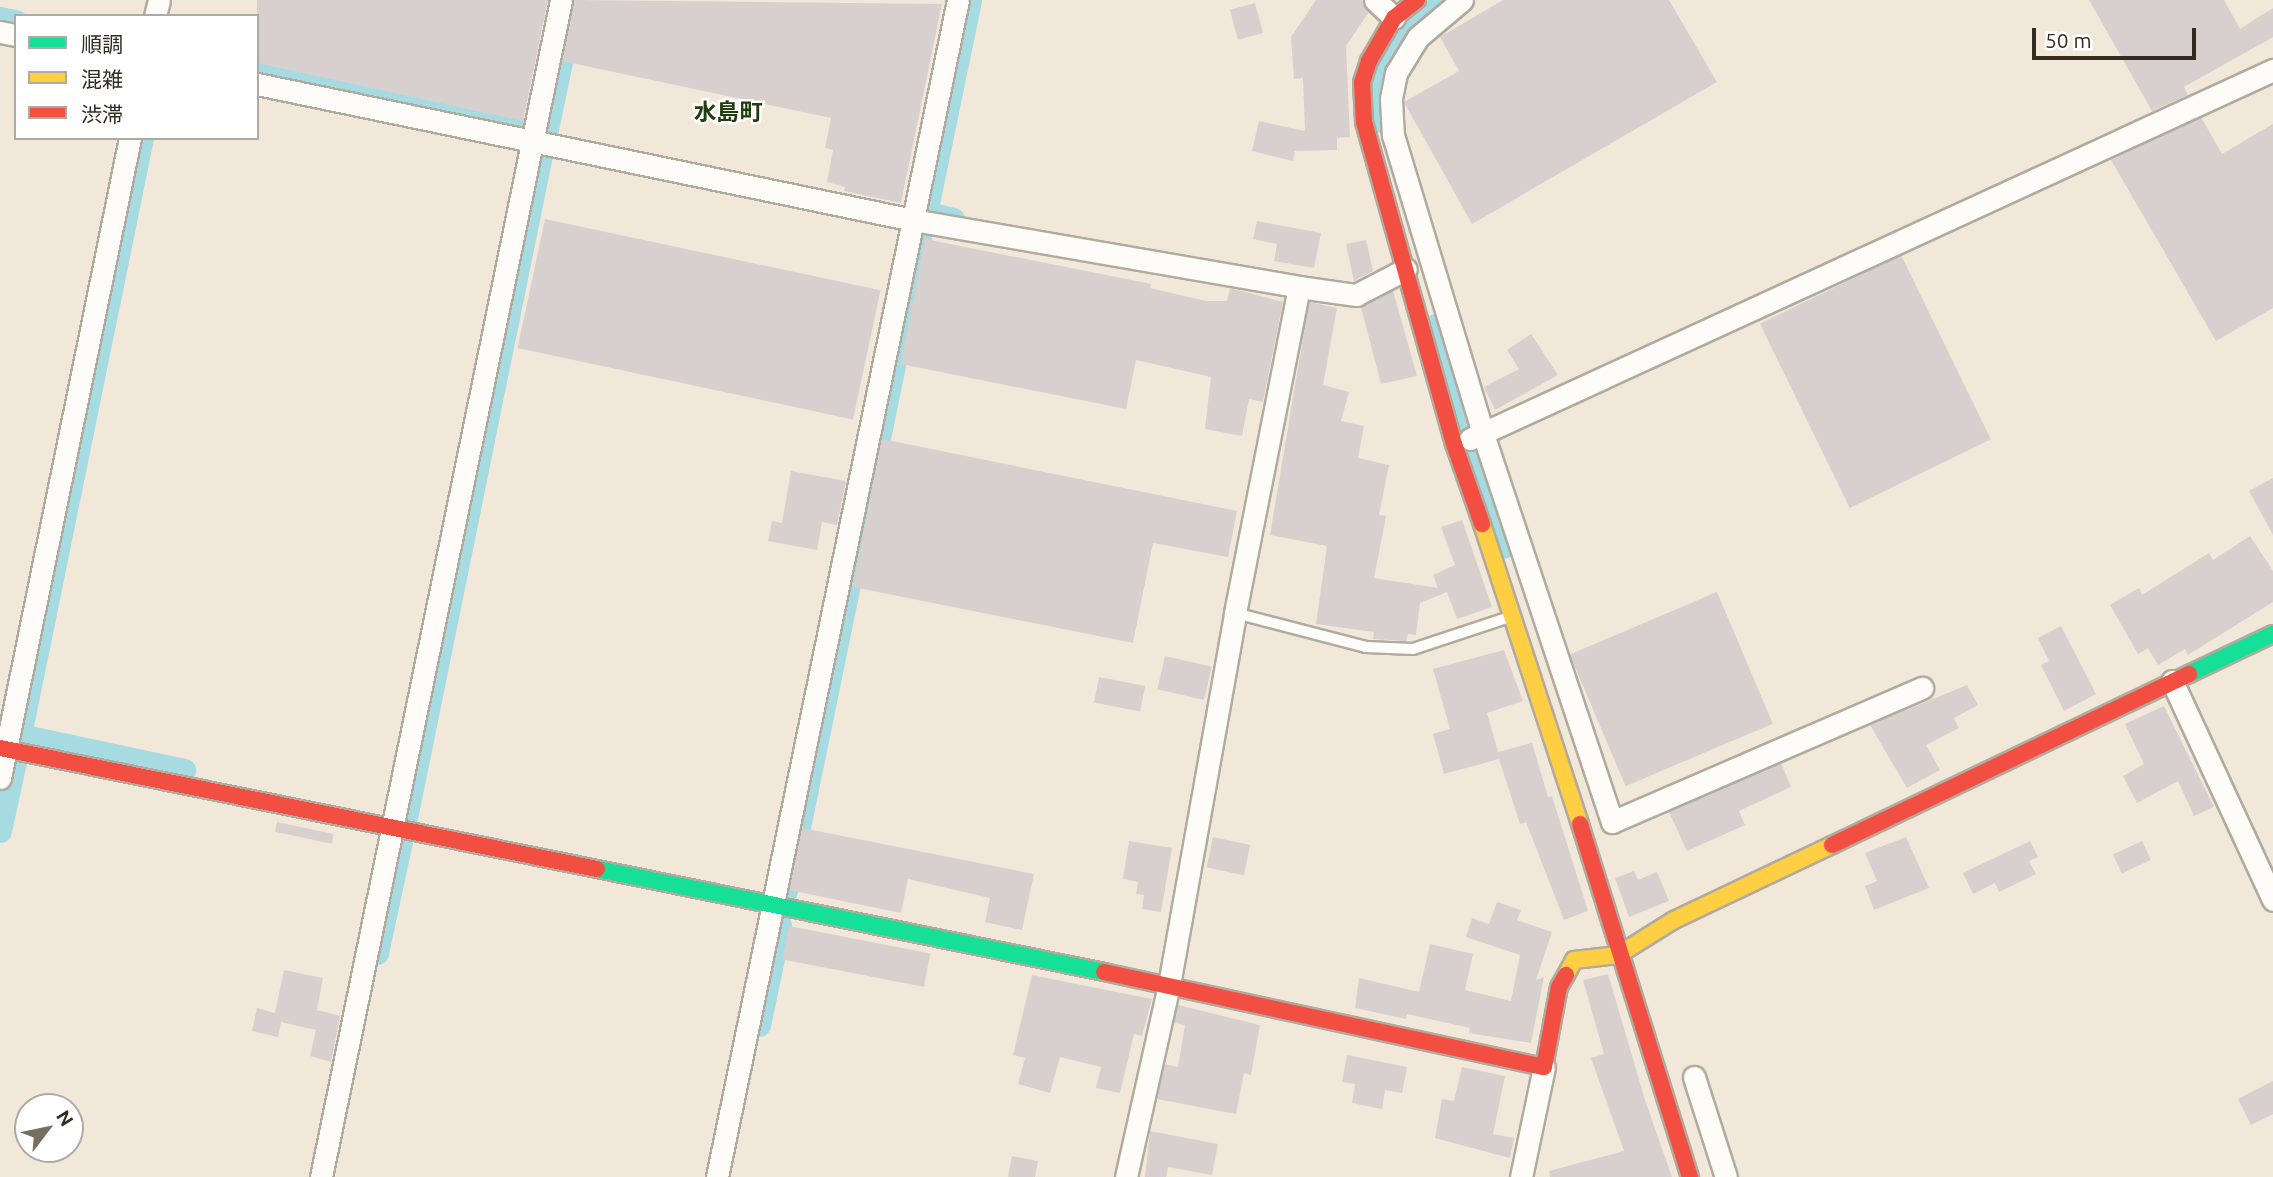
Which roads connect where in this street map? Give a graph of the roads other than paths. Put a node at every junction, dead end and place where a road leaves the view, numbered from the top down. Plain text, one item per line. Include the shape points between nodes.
1 (561, 0) edge
2 (958, 0) edge
3 (1375, 0) edge
4 (1417, 0) edge
5 (1462, 0) edge
6 (1394, 18) junction
7 (1378, 42) junction
8 (1387, 70) junction
9 (2273, 70) edge
10 (259, 84) edge
11 (130, 140) edge
12 (530, 141) junction
13 (913, 220) junction
14 (1406, 269) junction
15 (1300, 287) junction
16 (1483, 434) junction
17 (1454, 444) junction
18 (1235, 612) junction
19 (1514, 615) junction
20 (2273, 634) edge
21 (2172, 681) junction
22 (1922, 688) dead end
23 (3, 749) edge
24 (0, 778) edge
25 (392, 831) junction
26 (2273, 900) edge
27 (772, 908) junction
28 (1618, 956) junction
29 (1169, 985) junction
30 (1544, 1067) junction
31 (1694, 1077) dead end
32 (321, 1177) edge
33 (717, 1177) edge
34 (1126, 1177) edge
35 (1521, 1177) edge
36 (1690, 1177) edge
37 (1726, 1177) edge

1 - 12 street
2 - 13 street
3 - 6 street
4 - 6 street
5 - 8 street
6 - 7 street
7 - 8 street
7 - 14 street via 1362,82 1364,121
8 - 16 street via 1393,135
9 - 16 street
10 - 12 street
11 - 23 street
12 - 13 street
12 - 25 street
13 - 15 street
13 - 27 street
14 - 15 street via 1356,295
14 - 17 street
15 - 18 street
16 - 17 street
16 - 22 street via 1612,822
17 - 19 street
18 - 19 lane via 1366,647 1413,649
18 - 29 street
19 - 28 street
20 - 21 street
21 - 26 street
21 - 28 street via 1674,920 1626,946
23 - 24 street
23 - 25 street
25 - 27 street
25 - 32 street
27 - 29 street
27 - 33 street
28 - 30 street via 1573,960 1559,987
28 - 36 street
29 - 30 street
29 - 34 street
30 - 35 street
31 - 37 street

